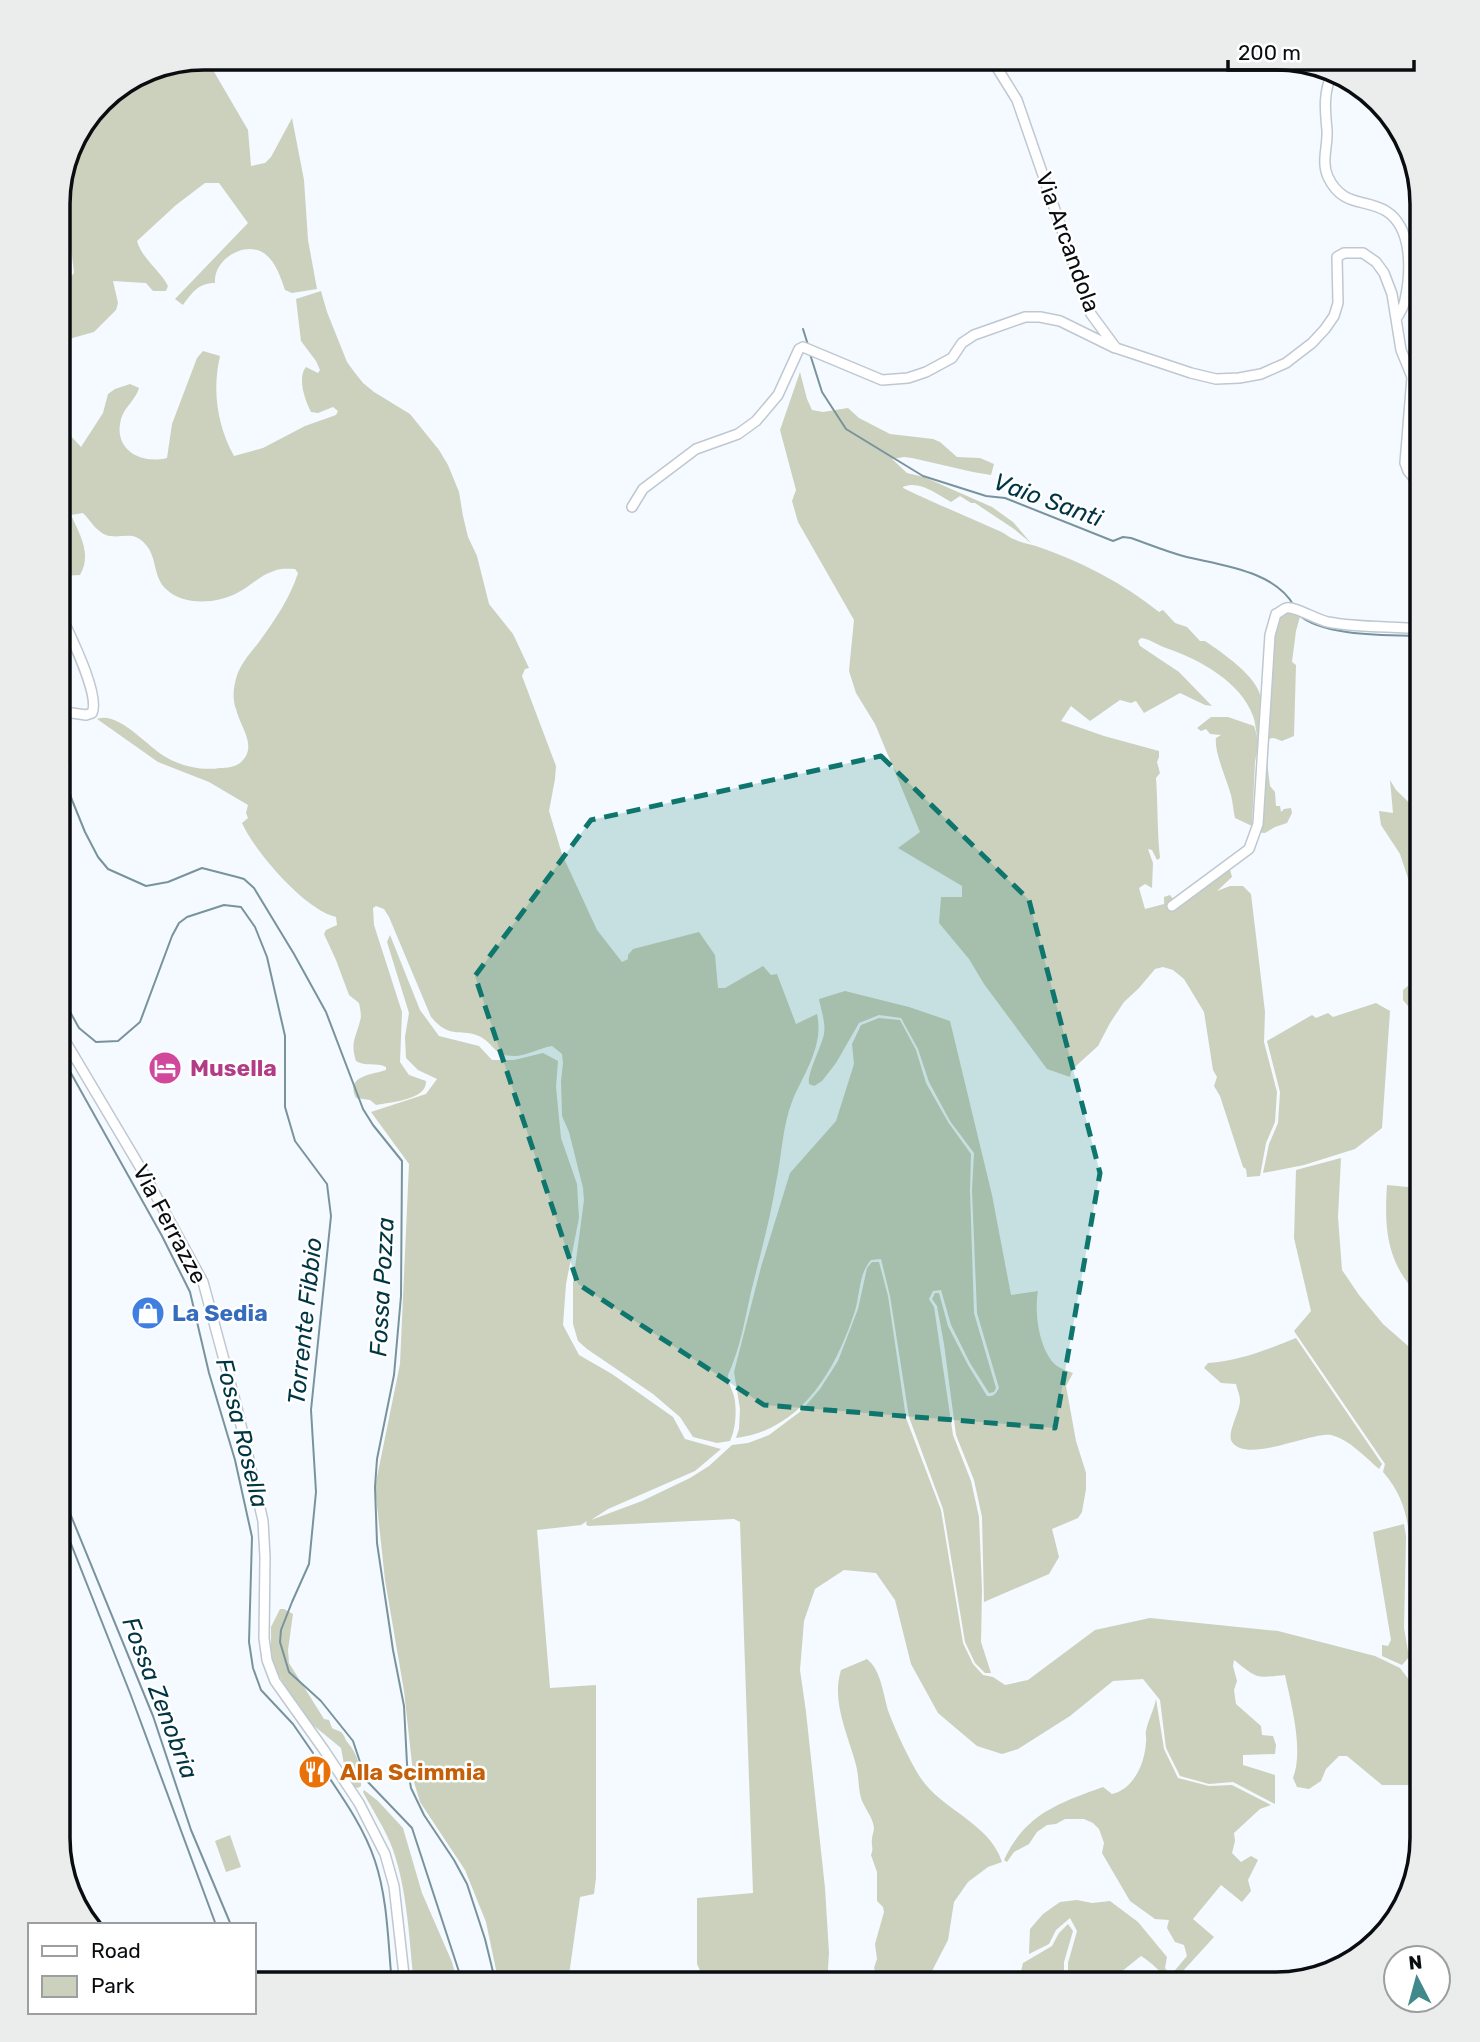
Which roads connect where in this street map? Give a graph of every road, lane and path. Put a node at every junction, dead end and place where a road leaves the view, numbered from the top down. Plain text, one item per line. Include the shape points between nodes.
1 (999, 70) edge
2 (1328, 81) edge
3 (1396, 319) junction
4 (1116, 348) junction
5 (1410, 372) edge
6 (1410, 402) edge
7 (1410, 473) edge
8 (632, 507) dead end
9 (1410, 628) edge
10 (70, 638) edge
11 (70, 713) edge
12 (1172, 906) dead end
13 (70, 1048) edge
14 (404, 1972) edge

1 - 4 street, Via Arcandola via 1017,100 1091,314
2 - 3 street via 1324,164 1329,179 1341,194 1383,209 1403,229 1407,282 1405,302
3 - 4 street via 1392,294 1376,262 1363,253 1343,253 1337,257 1334,316 1286,363 1261,374 1216,379
3 - 5 street
4 - 8 street via 1060,321 1025,317 974,335 952,358 926,372 882,380 803,347 778,395 756,421 738,434 696,449 643,489
6 - 7 street via 1405,463
9 - 12 street via 1329,622 1291,608 1276,614 1270,635 1258,824 1249,849
10 - 11 street via 95,706 86,715
13 - 14 street, Via Ferrazze via 203,1282 263,1521 267,1660 275,1681 359,1803 385,1854 394,1886

